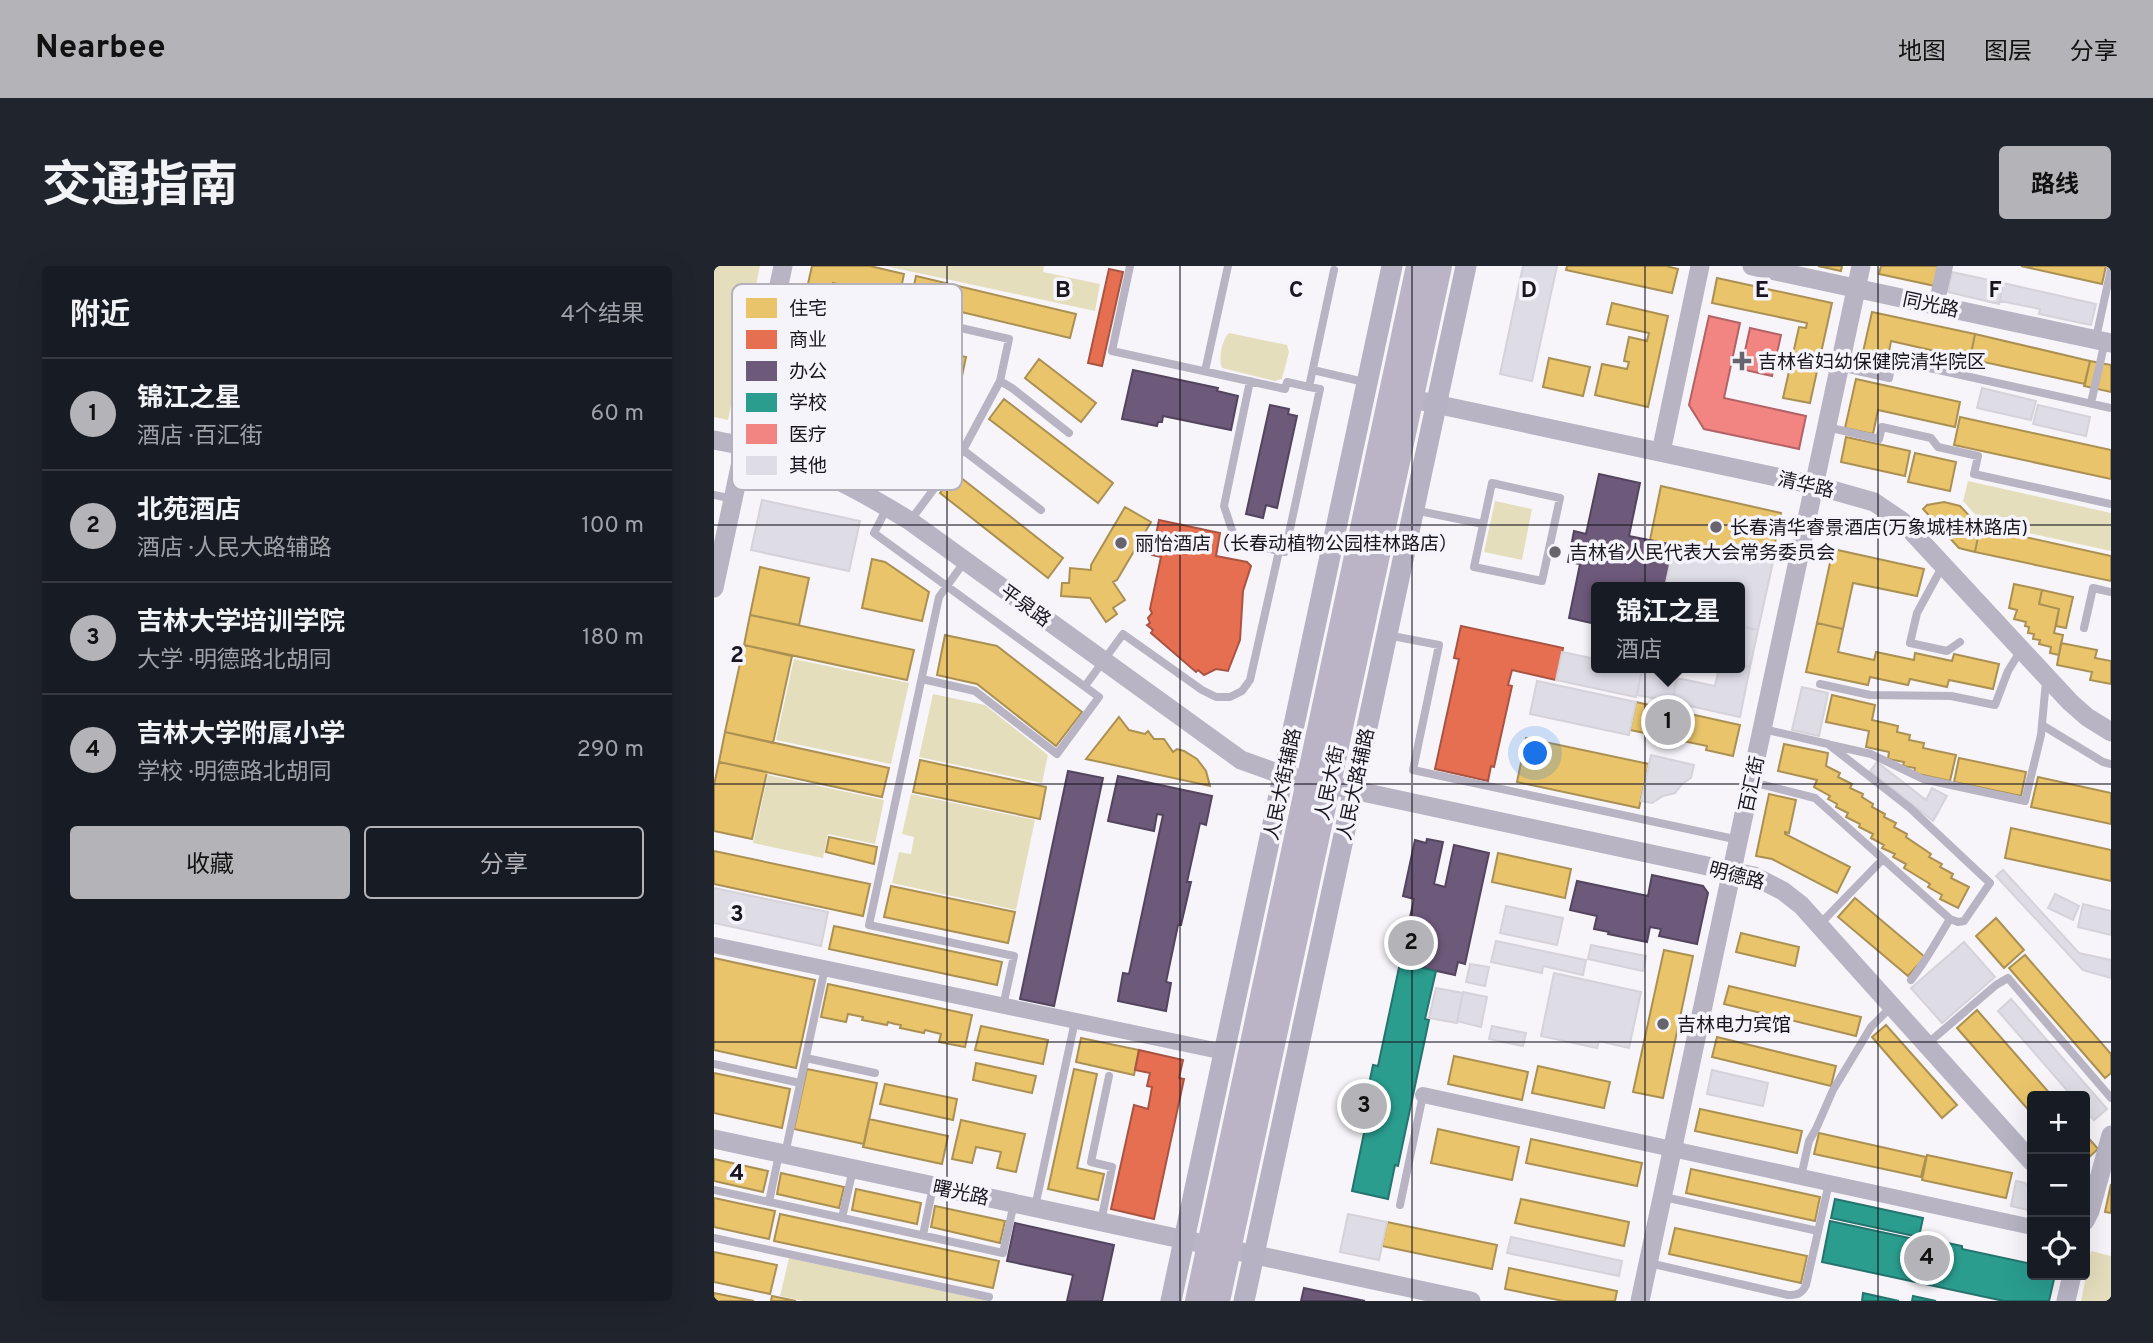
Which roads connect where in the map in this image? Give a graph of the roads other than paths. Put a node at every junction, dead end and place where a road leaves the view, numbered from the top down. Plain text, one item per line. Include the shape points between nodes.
1 (783, 266) edge
2 (1130, 266) edge
3 (1228, 266) edge
4 (1392, 266) edge
5 (1418, 266) edge
6 (1440, 266) edge
7 (1466, 266) edge
8 (1700, 266) edge
9 (1752, 266) edge
10 (1861, 266) edge
11 (1945, 266) edge
12 (1776, 269) edge
13 (2111, 269) edge
14 (1334, 270) dead end
15 (779, 284) edge
16 (1856, 288) junction
17 (1936, 305) junction
18 (962, 328) edge
19 (2104, 341) edge
20 (1840, 367) junction
21 (1313, 370) junction
22 (1205, 371) junction
23 (1000, 381) junction
24 (1250, 381) junction
25 (1367, 382) junction
26 (1309, 387) junction
27 (1412, 398) junction
28 (2091, 403) junction
29 (1437, 404) junction
30 (2111, 408) edge
31 (1827, 427) junction
32 (1069, 433) dead end
33 (714, 440) edge
34 (732, 444) edge
35 (962, 450) joint
36 (1661, 452) junction
37 (732, 475) edge
38 (1815, 485) junction
39 (855, 490) edge
40 (932, 490) edge
41 (723, 497) edge
42 (2111, 504) edge
43 (887, 507) junction
44 (1041, 510) dead end
45 (1414, 510) junction
46 (910, 521) junction
47 (1483, 524) junction
48 (1279, 551) junction
49 (965, 561) junction
50 (1944, 564) junction
51 (716, 566) edge
52 (947, 586) junction
53 (714, 588) edge
54 (2111, 592) edge
55 (2084, 628) dead end
56 (1387, 635) junction
57 (1961, 642) dead end
58 (2021, 650) junction
59 (1103, 661) junction
60 (922, 679) junction
61 (2047, 679) junction
62 (1819, 684) dead end
63 (1085, 687) junction
64 (2042, 725) junction
65 (1763, 729) junction
66 (2111, 732) edge
67 (1828, 744) junction
68 (2111, 764) edge
69 (1283, 775) junction
70 (1319, 782) junction
71 (1752, 782) junction
72 (1354, 790) junction
73 (1739, 840) junction
74 (1883, 859) junction
75 (1732, 872) junction
76 (1951, 919) junction
77 (1819, 925) junction
78 (714, 945) edge
79 (825, 968) junction
80 (1911, 980) dead end
81 (1003, 1006) junction
82 (1893, 1006) junction
83 (1075, 1021) junction
84 (1927, 1044) junction
85 (1224, 1052) junction
86 (806, 1058) junction
87 (714, 1064) edge
88 (874, 1073) dead end
89 (1109, 1076) dead end
90 (800, 1083) junction
91 (1423, 1095) joint
92 (2111, 1098) edge
93 (2111, 1135) edge
94 (714, 1139) edge
95 (1673, 1149) junction
96 (782, 1153) junction
97 (2027, 1157) edge
98 (853, 1168) junction
99 (1801, 1177) junction
100 (1829, 1183) junction
101 (933, 1186) junction
102 (714, 1190) edge
103 (1662, 1197) junction
104 (769, 1202) junction
105 (1014, 1203) junction
106 (1399, 1205) dead end
107 (1035, 1207) junction
108 (2087, 1217) edge
109 (842, 1218) junction
110 (1101, 1222) junction
111 (2027, 1226) edge
112 (1818, 1231) junction
113 (923, 1235) junction
114 (714, 1238) edge
115 (1184, 1239) junction
116 (1219, 1247) junction
117 (1254, 1254) junction
118 (1648, 1262) junction
119 (2071, 1280) edge
120 (989, 1297) dead end
121 (1171, 1301) edge
122 (1197, 1301) edge
123 (1218, 1301) edge
124 (1244, 1301) edge
125 (1471, 1301) edge
126 (1640, 1301) edge
127 (2066, 1301) edge

1 - 15 street
2 - 22 lane via 1112,351
3 - 22 lane
4 - 25 main road, 人民大街辅路
5 - 70 main road, 人民大街
6 - 27 main road, 人民大街
7 - 29 main road, 人民大路辅路
8 - 36 street
9 - 12 street, 同光路
10 - 16 street, 百汇街
11 - 17 street
12 - 16 street, 同光路
13 - 19 lane
14 - 21 lane
16 - 17 street, 同光路
16 - 20 street, 百汇街
17 - 19 street, 同光路
18 - 23 lane via 1009,339
19 - 28 lane
20 - 28 lane via 1889,378 1893,360
20 - 31 street, 百汇街
21 - 25 lane
21 - 26 lane
22 - 24 lane
23 - 32 lane
23 - 35 lane
24 - 26 lane via 1285,389 1287,382
24 - 48 lane via 1224,506 1236,542
25 - 69 main road, 人民大街辅路
26 - 48 lane via 1320,389 1285,552
27 - 29 street, 清华路
27 - 70 main road, 人民大街
28 - 30 lane
29 - 36 street, 清华路
29 - 45 main road, 人民大路辅路
31 - 38 street, 百汇街
31 - 42 lane via 1879,439 1882,427 1931,438 1938,447 1978,456 1974,474
33 - 34 street, 平泉路
35 - 44 lane
36 - 38 street, 清华路
37 - 41 street
38 - 50 street, 清华路 via 1887,509
38 - 65 street, 百汇街
39 - 43 street, 平泉路
40 - 46 lane
41 - 51 street
43 - 46 street, 平泉路
43 - 52 lane via 874,533
45 - 47 lane
45 - 56 main road, 人民大路辅路
46 - 49 street, 平泉路
47 - 47 lane via 1492,483 1560,498 1542,581 1474,567
48 - 59 lane via 1255,665 1247,686 1237,694 1210,695 1124,634
49 - 52 lane
49 - 59 street, 平泉路
50 - 57 lane via 1922,602 1910,643 1947,651
50 - 58 street, 清华路
51 - 53 street
52 - 60 lane via 939,597
52 - 63 lane
54 - 55 lane via 2092,588
56 - 72 main road, 人民大路辅路
56 - 73 lane via 1439,645 1413,770
58 - 61 street, 清华路
58 - 62 lane via 1995,705 1951,696 1870,695
59 - 63 lane
59 - 69 street, 平泉路 via 1241,760
60 - 63 lane via 975,691 1057,754 1099,697
60 - 81 lane via 869,925 1014,956
61 - 64 lane
61 - 66 street, 清华路 via 2087,717
64 - 67 lane via 2025,802 1923,779 1871,754
64 - 68 lane
65 - 67 lane
65 - 71 street, 百汇街
67 - 76 lane via 1910,808 1990,883 1964,921
69 - 70 street, 平泉路
69 - 85 main road, 人民大街辅路
70 - 72 street, 明德路
70 - 116 main road, 人民大街
71 - 73 street, 百汇街
71 - 74 lane via 1815,798
72 - 75 street, 明德路
72 - 117 main road, 人民大路辅路
73 - 75 street, 百汇街
74 - 76 lane
74 - 77 lane
75 - 77 street, 明德路 via 1754,876 1783,891
75 - 95 street, 百汇街
76 - 80 lane
77 - 82 street, 明德路
78 - 79 street
79 - 81 street
79 - 86 lane
81 - 83 street
82 - 84 street, 明德路
82 - 99 lane via 1871,1027 1833,1090 1809,1142
83 - 85 street
83 - 107 lane
84 - 92 lane via 2008,978
84 - 97 street, 明德路
85 - 115 main road, 人民大街辅路
86 - 88 lane
86 - 90 lane
87 - 90 lane
89 - 110 lane via 1091,1162 1112,1167
90 - 96 lane
91 - 95 street
91 - 106 lane
93 - 108 street
94 - 96 street, 曙光路
95 - 99 street
95 - 103 street, 百汇街
96 - 98 street, 曙光路
96 - 104 lane
98 - 101 street, 曙光路
98 - 109 lane
99 - 100 street
100 - 111 street
100 - 112 lane
101 - 105 street, 曙光路
101 - 113 lane
102 - 104 lane
103 - 112 lane
103 - 118 street, 百汇街
104 - 109 lane
105 - 107 street, 曙光路
105 - 113 lane via 1003,1252
107 - 110 street, 曙光路
109 - 113 lane
110 - 115 street, 曙光路
112 - 118 lane via 1806,1285 1796,1295
114 - 120 lane
115 - 116 street, 曙光路
115 - 121 main road, 人民大街辅路
116 - 117 street, 曙光路
116 - 122 main road, 人民大街
116 - 123 main road, 人民大街
117 - 124 main road, 人民大路辅路
117 - 125 street, 曙光路
118 - 126 street, 百汇街
119 - 127 street

